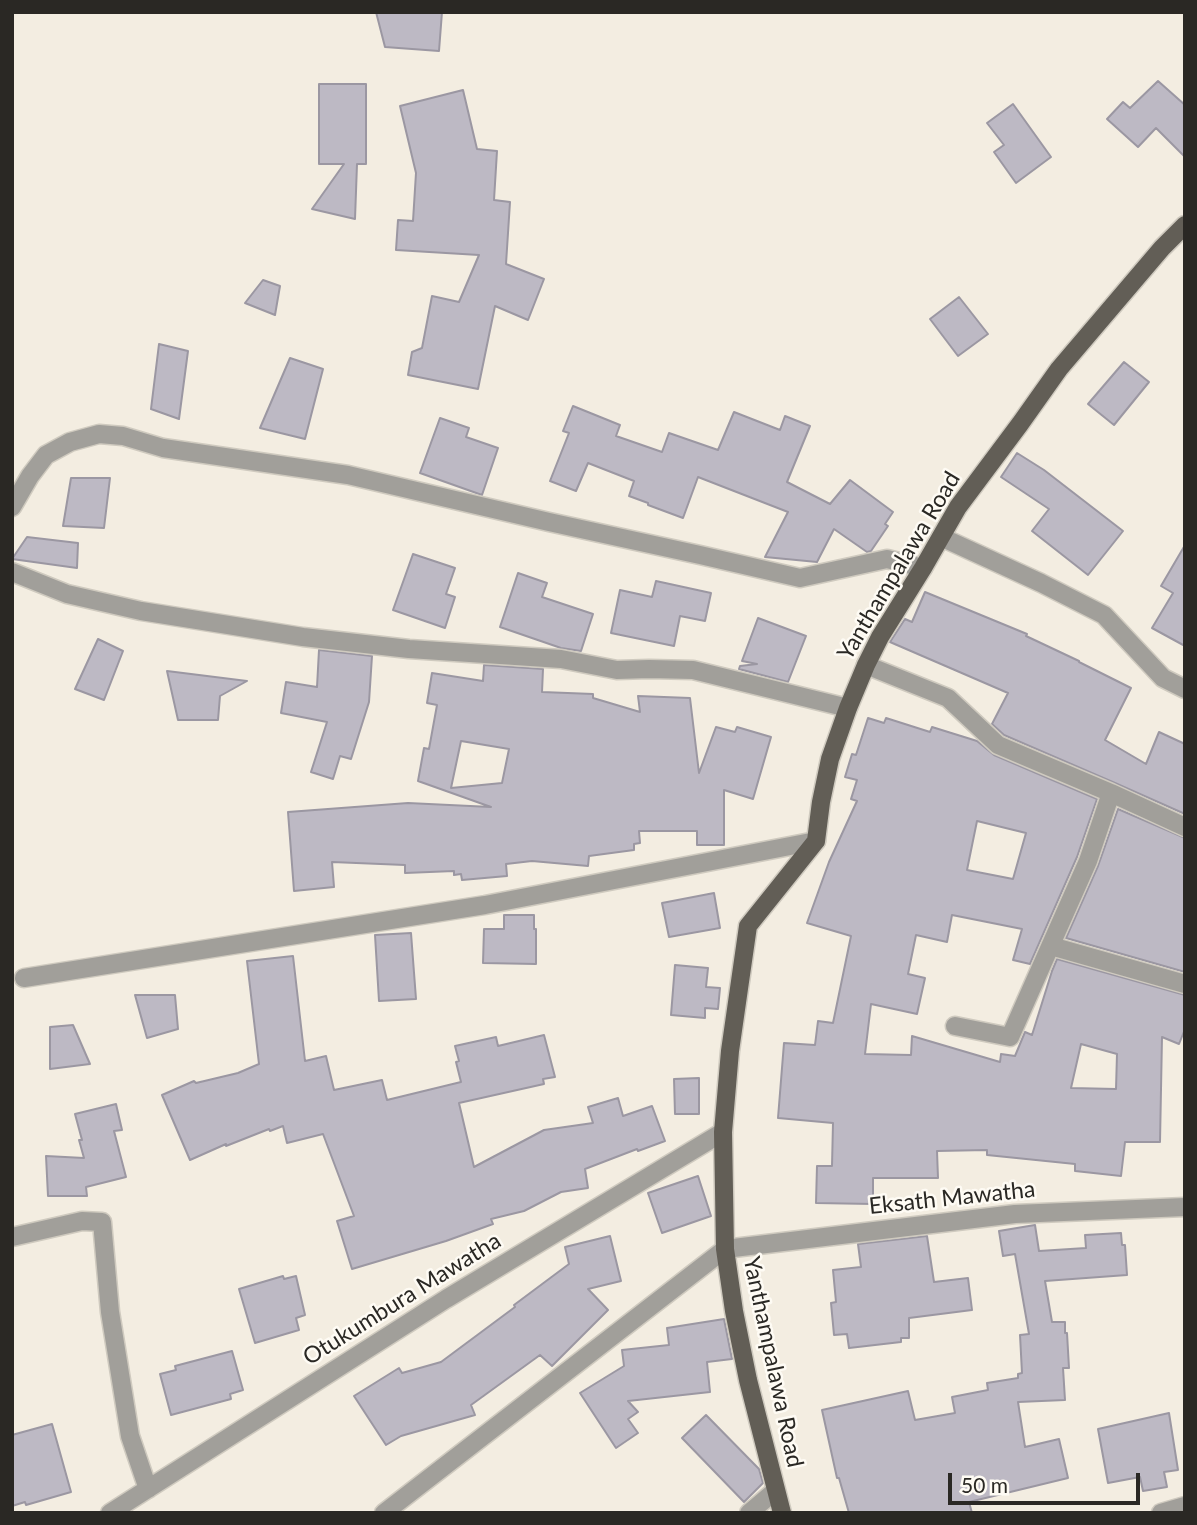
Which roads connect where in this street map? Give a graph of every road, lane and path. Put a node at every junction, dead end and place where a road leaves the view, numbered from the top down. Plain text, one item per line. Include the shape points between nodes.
1 (1185, 225) edge
2 (12, 507) edge
3 (941, 537) junction
4 (923, 568) junction
5 (12, 572) edge
6 (866, 664) junction
7 (1185, 689) edge
8 (848, 708) junction
9 (1111, 793) junction
10 (1185, 827) edge
11 (816, 841) junction
12 (1051, 946) junction
13 (24, 978) dead end
14 (1185, 984) edge
15 (955, 1026) dead end
16 (723, 1132) junction
17 (1185, 1207) edge
18 (12, 1237) edge
19 (725, 1249) junction
20 (148, 1489) junction
21 (775, 1491) junction
22 (1185, 1506) edge
23 (110, 1513) edge
24 (384, 1513) edge
25 (749, 1513) edge
26 (782, 1513) edge
27 (1161, 1513) edge

1 - 3 main road, Yanthampalawa Road via 1059,369
2 - 4 street via 46,455 99,434 348,475 800,578 887,559
3 - 4 main road, Yanthampalawa Road
3 - 7 street via 1104,615 1163,678
4 - 6 main road, Yanthampalawa Road
5 - 8 street via 67,594 141,611 409,649 561,659 617,670 693,670
6 - 8 main road, Yanthampalawa Road
6 - 9 street via 948,698 998,745
8 - 11 main road, Yanthampalawa Road via 830,759
9 - 10 street
9 - 12 street via 1088,862
11 - 13 street via 485,905
11 - 16 main road, Yanthampalawa Road via 748,926
12 - 14 street
12 - 15 street via 1010,1037
16 - 19 main road, Yanthampalawa Road
16 - 20 street, Otukumbura Mawatha via 446,1299
17 - 19 street, Eksath Mawatha via 1015,1214
18 - 20 street via 82,1221 102,1222 110,1312 130,1436
19 - 21 main road, Yanthampalawa Road via 748,1380
19 - 24 street
20 - 23 street, Otukumbura Mawatha
21 - 25 street
21 - 26 main road, Yanthampalawa Road
22 - 27 street

